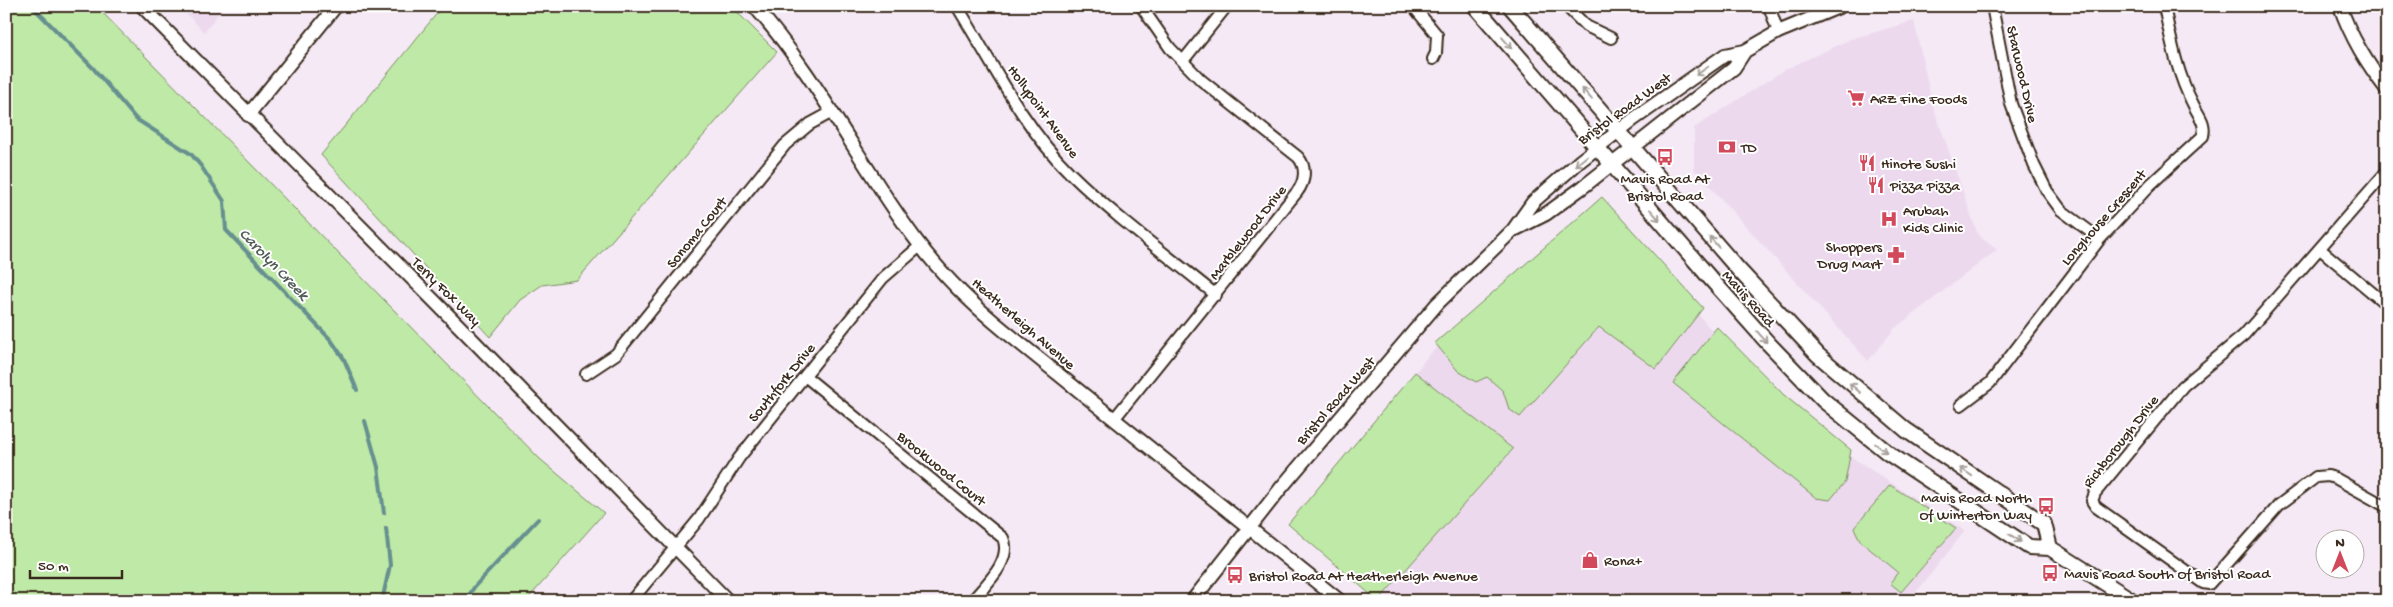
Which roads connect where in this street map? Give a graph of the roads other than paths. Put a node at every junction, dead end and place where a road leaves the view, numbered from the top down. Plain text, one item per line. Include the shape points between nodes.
1 (142, 6) edge
2 (336, 6) edge
3 (754, 6) edge
4 (957, 6) edge
5 (1141, 6) edge
6 (1227, 6) edge
7 (1413, 6) edge
8 (1475, 6) edge
9 (1510, 6) edge
10 (1566, 6) edge
11 (1769, 6) edge
12 (1841, 6) edge
13 (1992, 6) edge
14 (2164, 6) edge
15 (2340, 6) edge
16 (1778, 32) junction
17 (1611, 38) dead end
18 (1745, 51) junction
19 (1433, 59) dead end
20 (1183, 61) junction
21 (2387, 90) edge
22 (832, 112) junction
23 (248, 114) junction
24 (1619, 131) junction
25 (1634, 147) junction
26 (1597, 148) junction
27 (1612, 164) junction
28 (2387, 171) edge
29 (1513, 230) junction
30 (2100, 239) junction
31 (920, 246) junction
32 (2320, 249) junction
33 (1216, 295) junction
34 (2387, 305) edge
35 (586, 374) dead end
36 (805, 376) junction
37 (1961, 405) dead end
38 (1114, 420) junction
39 (2387, 507) edge
40 (1248, 528) junction
41 (675, 547) junction
42 (2050, 548) junction
43 (631, 601) edge
44 (728, 601) edge
45 (972, 601) edge
46 (1192, 601) edge
47 (1340, 601) edge
48 (2133, 601) edge

1 - 23 street, Terry Fox Way
2 - 23 street
3 - 22 street, Heatherleigh Avenue via 790,49
4 - 33 street, Hollypoint Avenue via 1019,106 1070,172
5 - 20 street, Marblewood Drive
6 - 20 street
7 - 19 street via 1437,35
8 -> 26 main road, Mavis Road
24 -> 9 main road, Mavis Road
10 - 17 street via 1586,26
11 - 16 street
12 - 16 street, Bristol Road West
13 - 30 street, Starwood Drive via 2011,104 2046,191 2061,210
14 - 30 street, Longhouse Crescent via 2176,66 2204,122 2203,136 2150,184
15 - 21 street via 2364,59
16 - 18 street, Bristol Road West
18 -> 24 street, Bristol Road West via 1725,55
18 - 25 street, Bristol Road West via 1734,68
20 - 33 street, Marblewood Drive via 1201,80 1294,153 1304,167 1301,187
22 - 31 street, Heatherleigh Avenue
22 - 35 street, Sonoma Court via 810,124 785,145 616,354
23 - 41 street, Terry Fox Way
24 - 25 main road, Mavis Road
24 - 26 street, Bristol Road West
25 - 27 street, Bristol Road West
42 -> 25 main road, Mavis Road via 2044,524 1906,430 1818,355 1738,269
26 - 27 main road, Mavis Road
26 -> 29 street, Bristol Road West via 1534,202
27 - 29 street, Bristol Road West via 1546,214
27 -> 42 main road, Mavis Road via 1768,343 1823,400 1888,453 2029,547
28 - 32 street, Richborough Drive
29 - 40 street, Bristol Road West via 1437,304
30 - 37 street, Longhouse Crescent via 1990,383
31 - 36 street, Southfork Drive via 883,278
31 - 38 street, Heatherleigh Avenue via 988,317
32 - 34 street
32 - 39 street, Richborough Drive via 2244,336 2182,386 2092,501 2203,583 2210,584 2268,516 2316,477 2335,478
33 - 38 street, Marblewood Drive
36 - 41 street, Southfork Drive via 739,458 699,518
36 - 45 street, Brookwood Court via 1003,538 1002,562
38 - 40 street, Heatherleigh Avenue
40 - 46 street, Bristol Road West
40 - 47 street, Heatherleigh Avenue
41 - 43 street, Southfork Drive
41 - 44 street, Terry Fox Way
42 - 48 main road, Mavis Road

